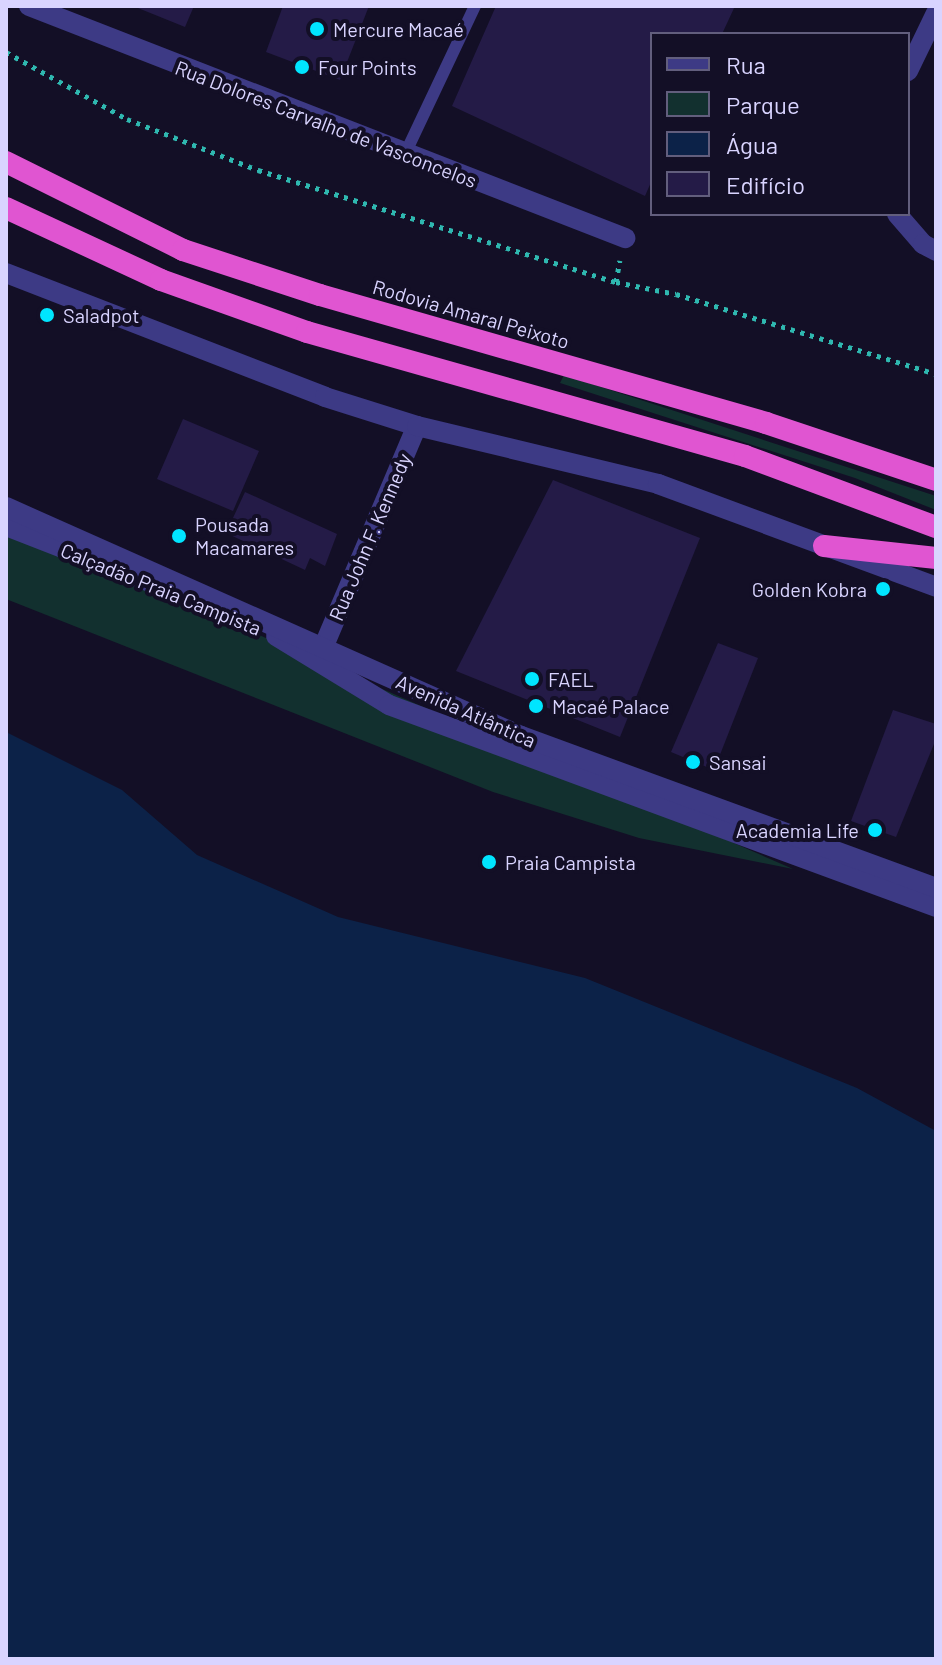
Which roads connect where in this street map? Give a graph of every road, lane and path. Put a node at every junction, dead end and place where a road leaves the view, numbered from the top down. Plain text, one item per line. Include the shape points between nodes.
1 (29, 6) edge
2 (475, 6) edge
3 (936, 13) edge
4 (6, 52) edge
5 (910, 67) edge
6 (6, 147) edge
7 (405, 154) junction
8 (6, 162) edge
9 (65, 191) junction
10 (6, 208) edge
11 (899, 216) edge
12 (625, 238) dead end
13 (936, 251) edge
14 (6, 273) edge
15 (936, 374) edge
16 (417, 426) junction
17 (936, 480) edge
18 (6, 507) edge
19 (6, 526) edge
20 (936, 527) edge
21 (824, 546) junction
22 (936, 558) edge
23 (936, 587) edge
24 (323, 648) junction
25 (936, 888) edge
26 (936, 907) edge

1 - 7 street, Rua Dolores Carvalho de Vasconcelos
2 - 7 lane
3 - 5 street
4 - 15 path via 127,119 258,170 616,282 676,294
6 - 9 highway
7 - 12 street, Rua Dolores Carvalho de Vasconcelos
8 - 9 highway, Rodovia Amaral Peixoto
9 - 17 highway, Rodovia Amaral Peixoto via 183,250 320,295 766,423
10 - 20 highway via 161,280 307,332 745,456
11 - 13 street
14 - 16 street via 238,366
16 - 21 street via 658,484
16 - 24 street, Rua John F. Kennedy
18 - 24 street, Avenida Atlântica
19 - 26 street, Calçadão Praia Campista via 230,613 294,645 389,705
21 - 22 highway
21 - 23 street
24 - 25 street, Avenida Atlântica via 521,736

